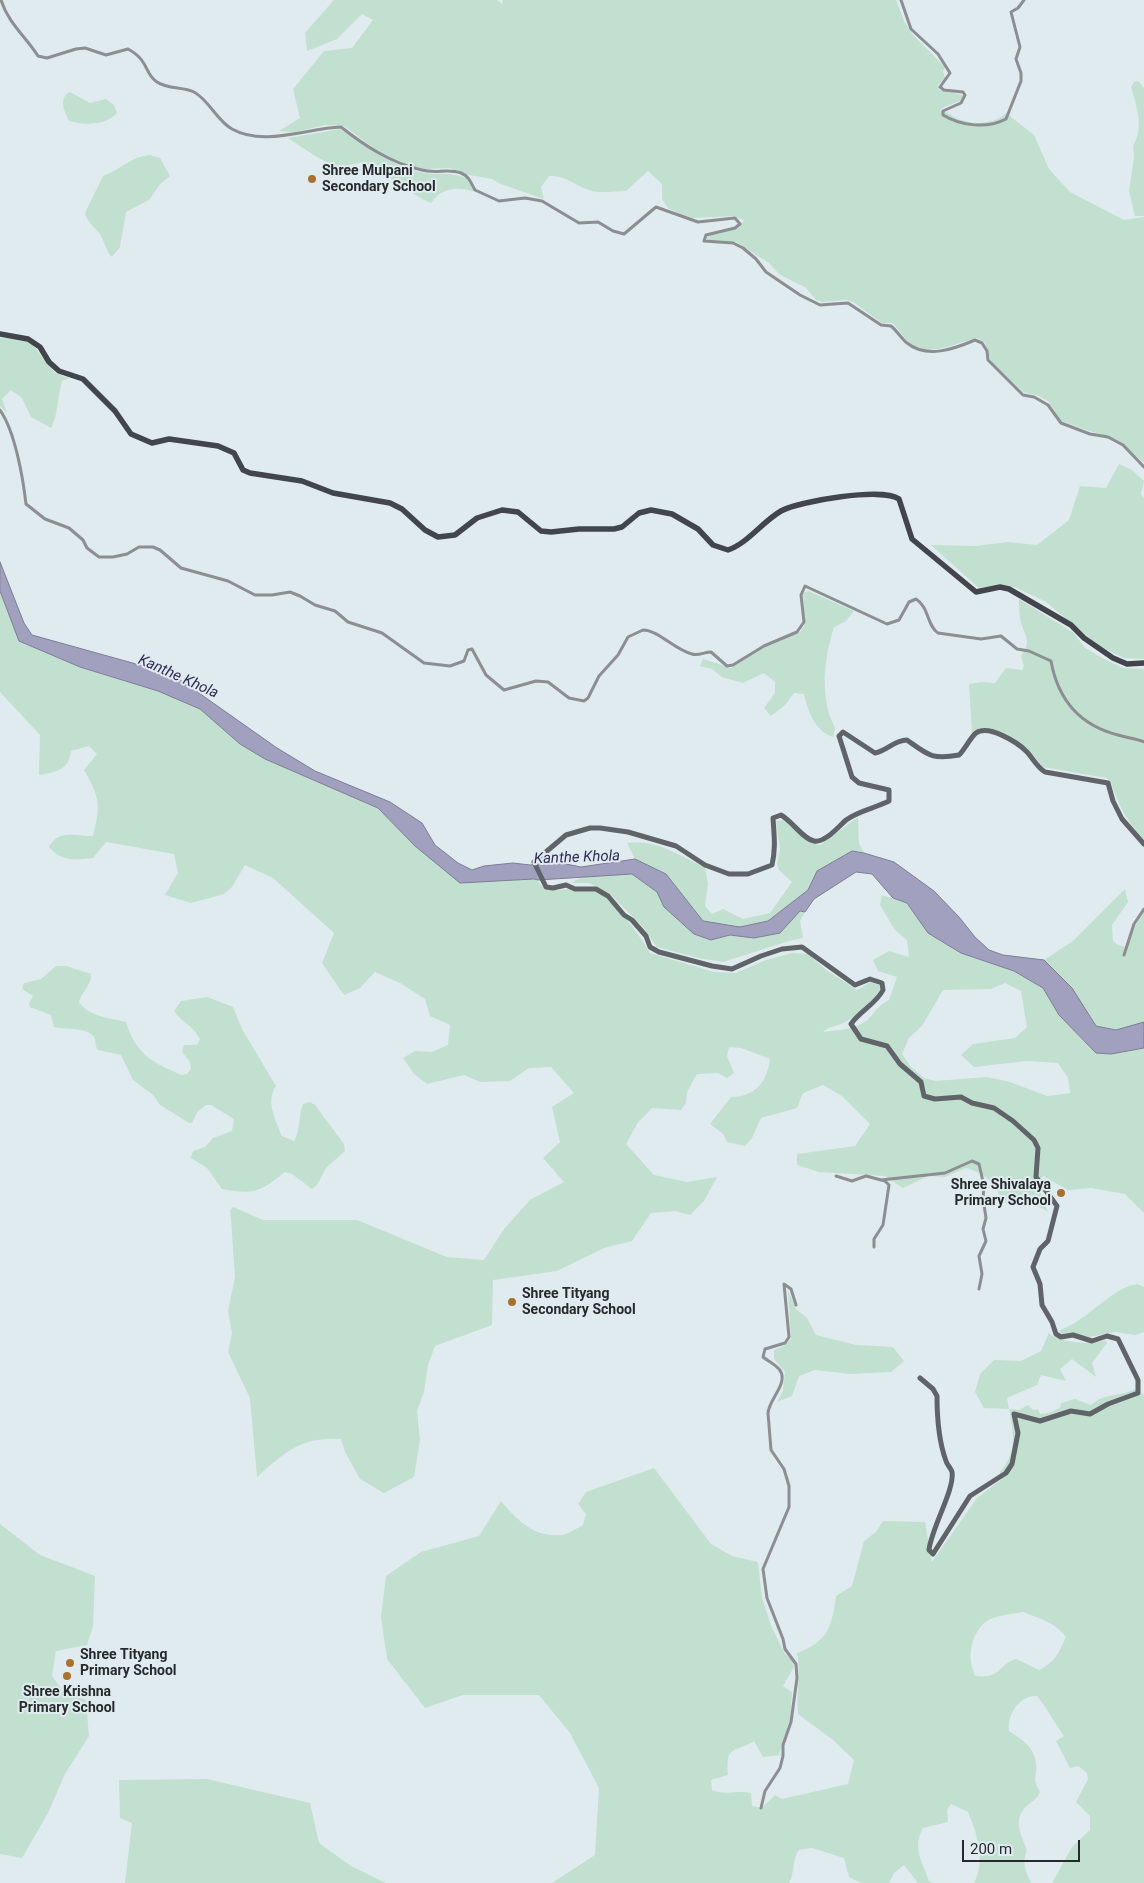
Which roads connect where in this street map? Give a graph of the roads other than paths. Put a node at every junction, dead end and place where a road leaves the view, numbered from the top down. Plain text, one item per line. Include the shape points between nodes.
1 (1, 0) edge
2 (901, 0) edge
3 (1024, 0) edge
4 (0, 334) edge
5 (0, 410) edge
6 (1144, 466) edge
7 (1144, 663) edge
8 (1144, 742) edge
9 (1144, 844) edge
10 (1144, 909) edge
11 (1124, 955) dead end
12 (836, 1176) dead end
13 (881, 1180) junction
14 (874, 1247) dead end
15 (979, 1289) dead end
16 (796, 1305) dead end
17 (920, 1378) dead end
18 (761, 1808) dead end

1 - 6 street via 16,29 38,56 47,58 85,48 106,55 128,49 142,58 150,77 158,83 194,92 230,129 249,135 290,135 341,127 376,152 402,164 424,171 448,169 462,173 475,190 499,201 525,198 542,201 579,224 598,222 617,233 630,231 656,207 698,222 735,218 740,224 706,235 704,241 733,243 756,259 766,272 800,295 820,305 848,303 881,325 891,326 906,342 923,351 949,350 975,340 982,343 988,360 1023,395 1048,405 1061,423 1108,437 1123,445
2 - 3 street via 911,29 938,54 950,73 940,87 965,95 961,103 942,111 943,114 973,125 1006,119 1021,73 1016,59 1020,47 1011,12
4 - 7 main road via 28,339 40,347 59,372 83,379 115,411 131,434 142,440 218,446 234,453 243,470 250,473 302,480 333,493 390,502 438,537 455,535 478,518 502,510 518,512 541,531 551,532 614,530 639,513 652,510 672,514 698,529 713,545 728,550 735,548 771,518 796,505 852,496 893,494 899,498 912,539 976,592 1000,587 1009,589 1071,625 1113,658 1127,664
5 - 8 street via 17,452 26,504 44,519 76,534 99,557 113,558 139,547 153,547 181,568 228,581 255,595 290,592 335,611 348,622 382,633 428,664 455,666 464,661 468,650 472,649 486,675 504,690 536,681 548,682 569,698 584,701 628,637 643,630 653,632 689,654 697,656 711,652 727,666 733,666 764,646 797,632 804,622 801,595 805,586 887,624 899,620 909,602 916,599 924,606 933,630 938,633 981,639 1001,636 1017,649 1051,661 1064,699 1078,715 1104,730
9 - 17 street via 1122,819 1108,783 1045,772 1027,752 1005,736 981,731 959,755 937,757 922,753 907,740 897,741 875,753 843,732 839,736 852,776 859,783 889,790 889,801 856,814 822,841 814,842 790,820 776,816 773,818 774,859 772,865 761,870 729,874 705,866 676,846 628,832 600,828 566,834 534,862 546,887 566,885 575,889 596,889 608,896 646,936 650,947 659,952 732,969 782,949 802,947 855,984 870,979 882,983 879,998 851,1024 862,1038 887,1046 900,1064 921,1082 924,1096 935,1099 960,1097 994,1108 1034,1140 1038,1148 1036,1177 1057,1206 1048,1241 1040,1249 1033,1267 1040,1284 1042,1305 1056,1334 1062,1337 1073,1335 1092,1341 1107,1336 1118,1339 1138,1380 1138,1394 1090,1414 1071,1411 1040,1421 1014,1414 1018,1433 1012,1464 1006,1473 970,1496 933,1554 929,1550 930,1541 952,1472 946,1463 942,1444 937,1396
10 - 11 street via 1134,924
12 - 13 street via 852,1181 866,1176
13 - 14 street via 888,1182 890,1189 883,1225 874,1239
13 - 15 street via 945,1173 972,1161 979,1164 984,1178 986,1212 983,1229 986,1241 979,1256 982,1274
16 - 18 street via 791,1289 784,1284 789,1338 785,1343 763,1352 782,1376 768,1413 771,1450 784,1469 789,1493 789,1507 783,1525 763,1569 766,1598 785,1649 796,1664 796,1678 791,1722 780,1768 765,1791

